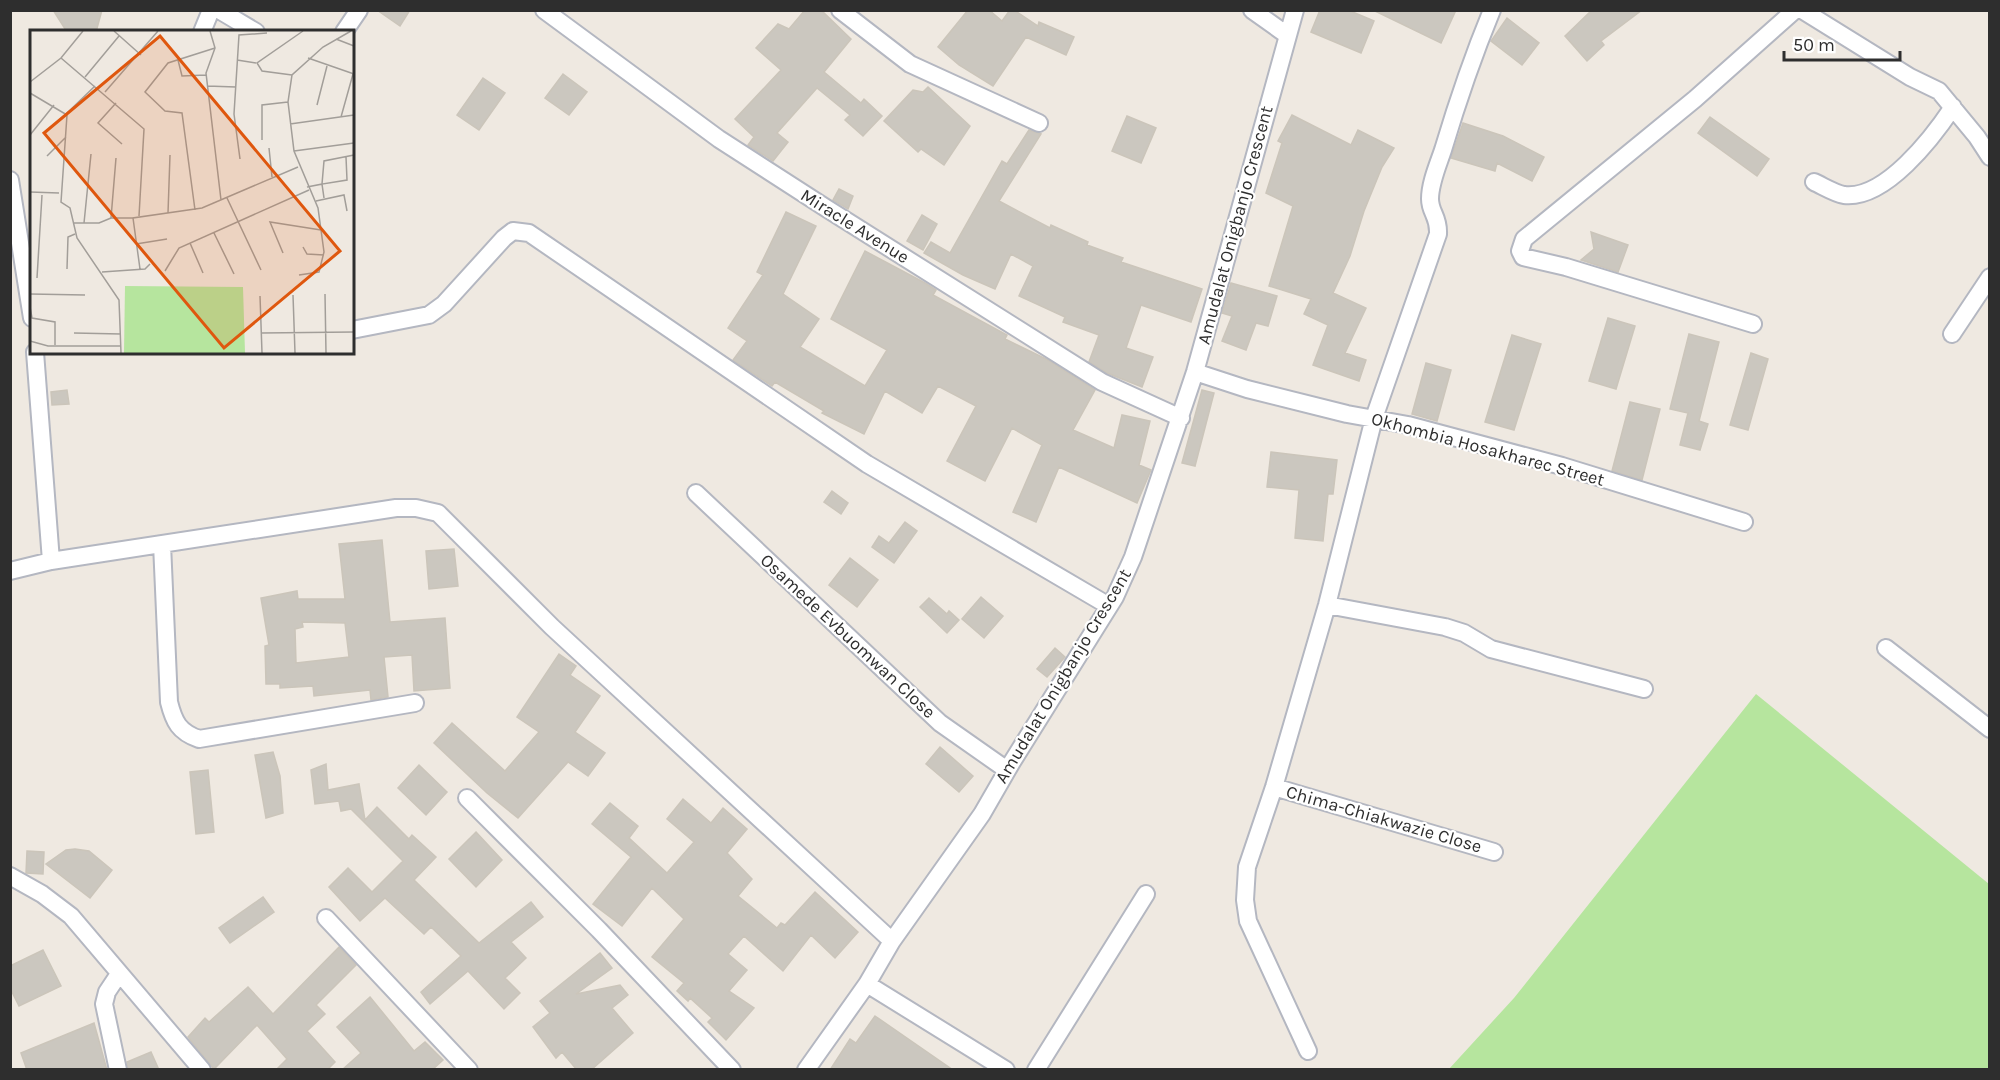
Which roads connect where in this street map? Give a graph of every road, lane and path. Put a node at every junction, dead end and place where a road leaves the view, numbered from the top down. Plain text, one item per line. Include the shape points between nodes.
1 (211, 10) edge
2 (219, 10) edge
3 (359, 10) edge
4 (544, 10) edge
5 (840, 10) edge
6 (1252, 10) edge
7 (1295, 10) edge
8 (1492, 10) edge
9 (1796, 10) edge
10 (1802, 10) edge
11 (203, 30) edge
12 (253, 30) edge
13 (345, 30) edge
14 (1287, 35) junction
15 (1953, 107) junction
16 (1039, 123) dead end
17 (1989, 157) edge
18 (1814, 182) dead end
19 (11, 185) edge
20 (1989, 276) edge
21 (30, 305) edge
22 (1753, 324) dead end
23 (354, 330) edge
24 (1952, 334) dead end
25 (35, 354) edge
26 (1195, 372) junction
27 (1181, 418) junction
28 (1374, 418) junction
29 (696, 493) dead end
30 (1744, 522) dead end
31 (162, 544) junction
32 (51, 561) junction
33 (10, 571) edge
34 (1327, 604) junction
35 (1109, 606) junction
36 (1886, 648) dead end
37 (1644, 689) dead end
38 (415, 703) dead end
39 (1989, 729) edge
40 (1007, 770) junction
41 (1274, 787) junction
42 (467, 798) dead end
43 (1494, 852) dead end
44 (10, 876) edge
45 (1146, 894) dead end
46 (326, 918) dead end
47 (892, 941) junction
48 (118, 974) junction
49 (867, 984) junction
50 (1308, 1051) dead end
51 (118, 1070) edge
52 (202, 1070) edge
53 (469, 1070) edge
54 (732, 1070) edge
55 (806, 1070) edge
56 (1006, 1070) edge
57 (1036, 1070) edge

1 - 11 street
2 - 12 street
3 - 13 street
4 - 27 street, Miracle Avenue via 719,139 825,208 1102,382
5 - 16 street via 910,64
6 - 14 street
7 - 14 street, Amudalat Onigbanjo Crescent
8 - 28 street via 1432,184 1431,208 1439,222 1438,234
9 - 22 street via 1695,99 1524,239 1520,251 1523,257
10 - 15 street via 1939,91
14 - 26 street, Amudalat Onigbanjo Crescent
15 - 17 street
15 - 18 street via 1933,137 1906,165 1868,192 1844,195
19 - 21 street
20 - 24 street
23 - 35 street via 429,315 444,304 504,238 521,230 867,464
25 - 32 street
26 - 27 street, Amudalat Onigbanjo Crescent
26 - 28 street, Okhombia Hosakharec Street via 1247,389
27 - 35 street, Amudalat Onigbanjo Crescent via 1133,557
28 - 30 street, Okhombia Hosakharec Street via 1562,466
28 - 34 street
29 - 40 street, Osamede Evbuomwan Close via 940,723
31 - 32 street
31 - 38 street via 170,702 175,723 188,735 199,739
31 - 47 street via 396,508 438,513 552,627
32 - 33 street
34 - 37 street via 1445,627 1491,649
34 - 41 street
35 - 40 street, Amudalat Onigbanjo Crescent
36 - 39 street
40 - 47 street, Amudalat Onigbanjo Crescent via 982,814
41 - 43 street, Chima-Chiakwazie Close
41 - 50 street via 1246,867 1245,900 1248,921
42 - 54 street
44 - 48 street via 71,916
45 - 57 street
46 - 53 street
47 - 49 street, Amudalat Onigbanjo Crescent
48 - 51 street via 104,1004
48 - 52 street
49 - 55 street, Amudalat Onigbanjo Crescent
49 - 56 street

